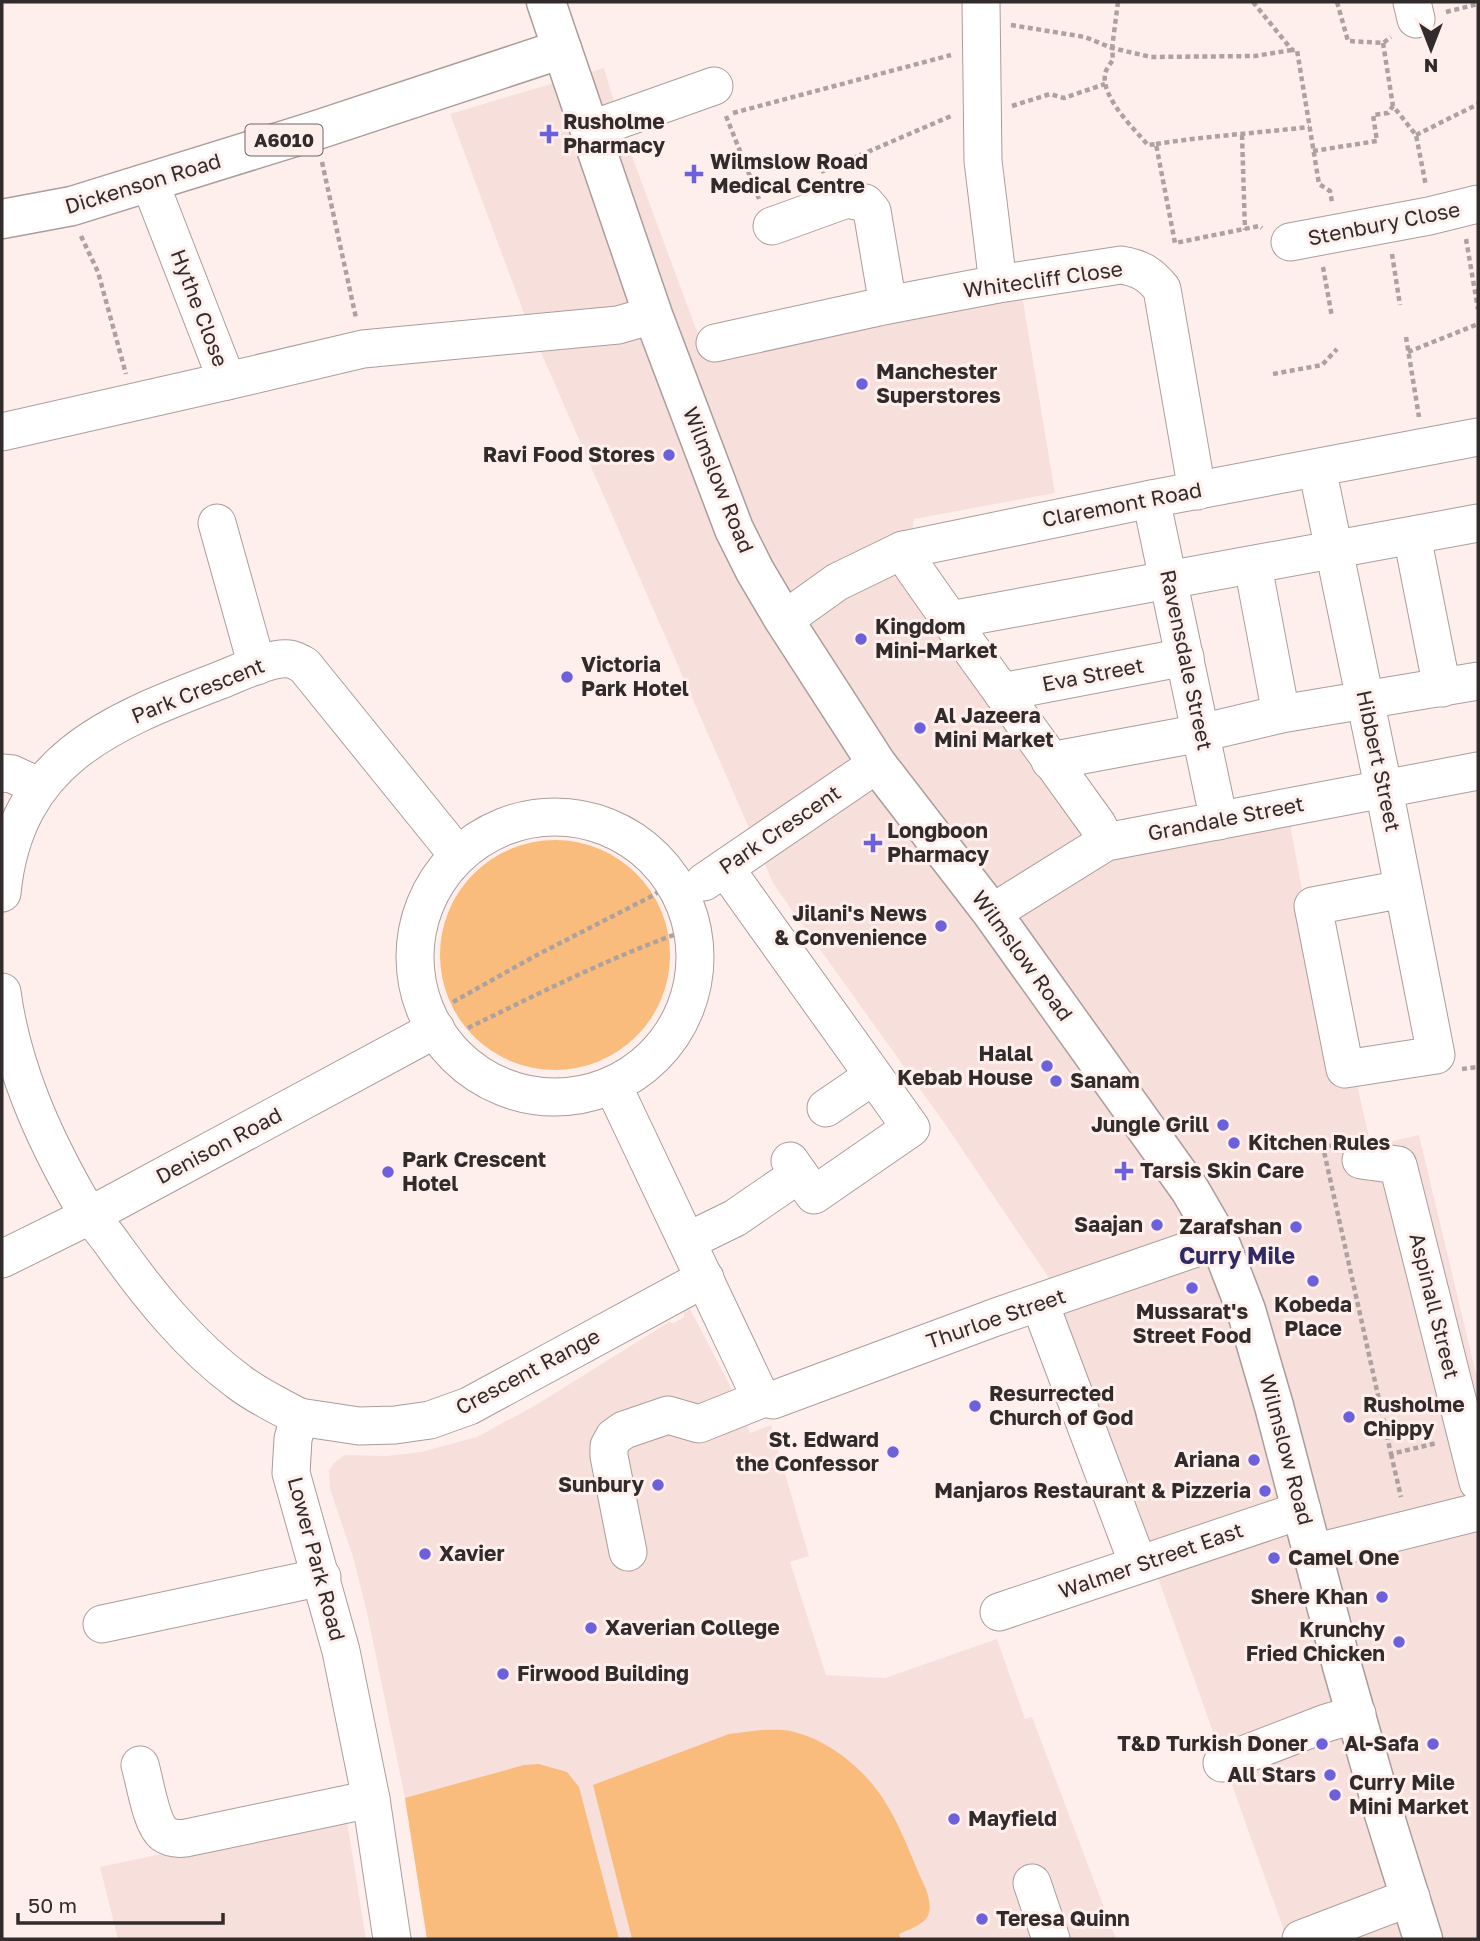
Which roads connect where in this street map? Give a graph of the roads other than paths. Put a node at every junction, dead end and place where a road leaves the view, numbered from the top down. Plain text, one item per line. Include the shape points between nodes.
1 (546, 2) edge
2 (981, 23) edge
3 (562, 49) junction
4 (720, 100) road end
5 (590, 130) junction
6 (150, 183) junction
7 (1478, 204) edge
8 (767, 206) road end
9 (2, 219) edge
10 (1315, 238) road end
11 (998, 284) junction
12 (888, 305) junction
13 (653, 315) junction
14 (715, 342) dead end
15 (227, 381) junction
16 (2, 432) edge
17 (1478, 437) edge
18 (1317, 468) junction
19 (1197, 491) junction
20 (1151, 499) junction
21 (217, 523) dead end
22 (1478, 523) edge
23 (1412, 536) junction
24 (904, 550) junction
25 (1336, 551) junction
26 (1253, 566) junction
27 (1170, 580) junction
28 (784, 620) junction
29 (950, 620) junction
30 (1185, 657) junction
31 (257, 666) junction
32 (1478, 681) edge
33 (1442, 688) junction
34 (1002, 692) junction
35 (1365, 700) junction
36 (1281, 714) junction
37 (1201, 733) junction
38 (1050, 761) junction
39 (877, 764) junction
40 (1478, 771) edge
41 (2, 773) edge
42 (40, 787) junction
43 (1384, 789) junction
44 (1219, 821) junction
45 (1106, 842) junction
46 (457, 854) junction
47 (724, 868) junction
48 (1404, 889) junction
49 (2, 893) edge
50 (683, 902) junction
51 (992, 913) junction
52 (2, 992) edge
53 (436, 1029) junction
54 (873, 1076) junction
55 (613, 1086) junction
56 (826, 1108) dead end
57 (1362, 1160) dead end
58 (91, 1215) junction
59 (1219, 1240) junction
60 (688, 1241) junction
61 (2, 1259) edge
62 (705, 1278) junction
63 (1040, 1304) junction
64 (769, 1399) junction
65 (299, 1416) junction
66 (1478, 1482) edge
67 (1302, 1510) junction
68 (1478, 1512) edge
69 (628, 1552) dead end
70 (1313, 1553) junction
71 (1138, 1564) junction
72 (322, 1577) junction
73 (999, 1612) dead end
74 (102, 1625) dead end
75 (1357, 1714) junction
76 (1222, 1763) dead end
77 (140, 1765) dead end
78 (371, 1800) junction
79 (1032, 1883) dead end
80 (1411, 1897) junction
81 (392, 1939) edge
82 (1051, 1939) edge
83 (1304, 1939) edge
84 (1423, 1939) edge

1 - 3 main road, Wilmslow Road
2 - 11 street via 983,161
3 - 5 main road, Wilmslow Road
3 - 6 main road, Dickenson Road / A6010
4 - 5 street
5 - 13 main road, Wilmslow Road
6 - 9 main road, Dickenson Road / A6010 via 72,206
6 - 15 street, Hythe Close
7 - 10 street, Stenbury Close
8 - 12 street via 847,199 865,203 872,211
11 - 12 street, Whitecliff Close
11 - 19 street, Whitecliff Close via 1121,265 1153,277 1162,289
12 - 14 street, Whitecliff Close
13 - 15 street, Hythe Close via 618,325 363,349
13 - 28 main road, Wilmslow Road via 734,529
15 - 16 street
17 - 18 street, Claremont Road
18 - 19 street, Claremont Road
18 - 25 street, Hibbert Street
19 - 20 street, Claremont Road
20 - 24 street, Claremont Road
20 - 27 street, Ravensdale Street
21 - 31 street
22 - 23 street
23 - 25 street
23 - 33 street
24 - 28 street, Claremont Road via 837,582
24 - 29 street
25 - 26 street
25 - 35 street, Hibbert Street
26 - 27 street
26 - 36 street
27 - 29 street
27 - 30 street, Ravensdale Street
28 - 39 main road, Wilmslow Road
29 - 34 street
30 - 34 street, Eva Street
30 - 37 street, Ravensdale Street
31 - 42 street, Park Crescent via 133,715 84,743
31 - 46 street, Park Crescent via 290,658 304,665
32 - 33 street
33 - 35 street
34 - 38 street
35 - 36 street
35 - 43 street, Hibbert Street
36 - 37 street
37 - 38 street
37 - 44 street, Ravensdale Street
38 - 45 street
39 - 47 street, Park Crescent
39 - 51 main road, Wilmslow Road
40 - 43 street, Grandale Street
41 - 42 street
42 - 49 street via 8,850
43 - 44 street, Grandale Street
43 - 48 street, Hibbert Street
44 - 45 street, Grandale Street
45 - 51 street, Grandale Street
46 - 50 street via 492,829 523,819 551,815 581,818 638,846
46 - 53 street via 437,879 416,938 417,975
47 - 50 street, Park Crescent
47 - 54 street
48 - 48 street, Hibbert Street via 1436,1055 1345,1069 1313,906
50 - 55 street via 693,952 690,992 674,1029
51 - 59 main road, Wilmslow Road via 1190,1190
52 - 58 street via 27,1094 52,1149
53 - 55 street via 457,1057 488,1080 517,1093 548,1099 582,1097
53 - 58 street, Denison Road
54 - 56 street
54 - 60 street via 911,1128 814,1195 794,1168 735,1218
55 - 60 street
57 - 66 street, Aspinall Street via 1398,1165
58 - 61 street, Denison Road
58 - 65 street via 136,1277 188,1336 240,1383
59 - 63 street, Thurloe Street
59 - 67 main road, Wilmslow Road via 1246,1310
60 - 62 street
62 - 64 street via 758,1392
62 - 65 street, Crescent Range via 469,1406 430,1420 359,1426
63 - 64 street, Thurloe Street
63 - 71 street
64 - 69 street, Thurloe Street via 699,1424 668,1415 614,1437 609,1456
65 - 72 street, Lower Park Road via 291,1473
67 - 70 main road, Wilmslow Road
67 - 71 street, Walmer Street East
68 - 70 street
70 - 75 main road, Wilmslow Road
71 - 73 street, Walmer Street East
72 - 74 street
72 - 78 street, Lower Park Road
75 - 76 street
75 - 80 main road, Wilmslow Road
77 - 78 street via 156,1823 163,1834 174,1839
78 - 81 street, Lower Park Road
79 - 82 street
80 - 83 street
80 - 84 main road, Wilmslow Road

